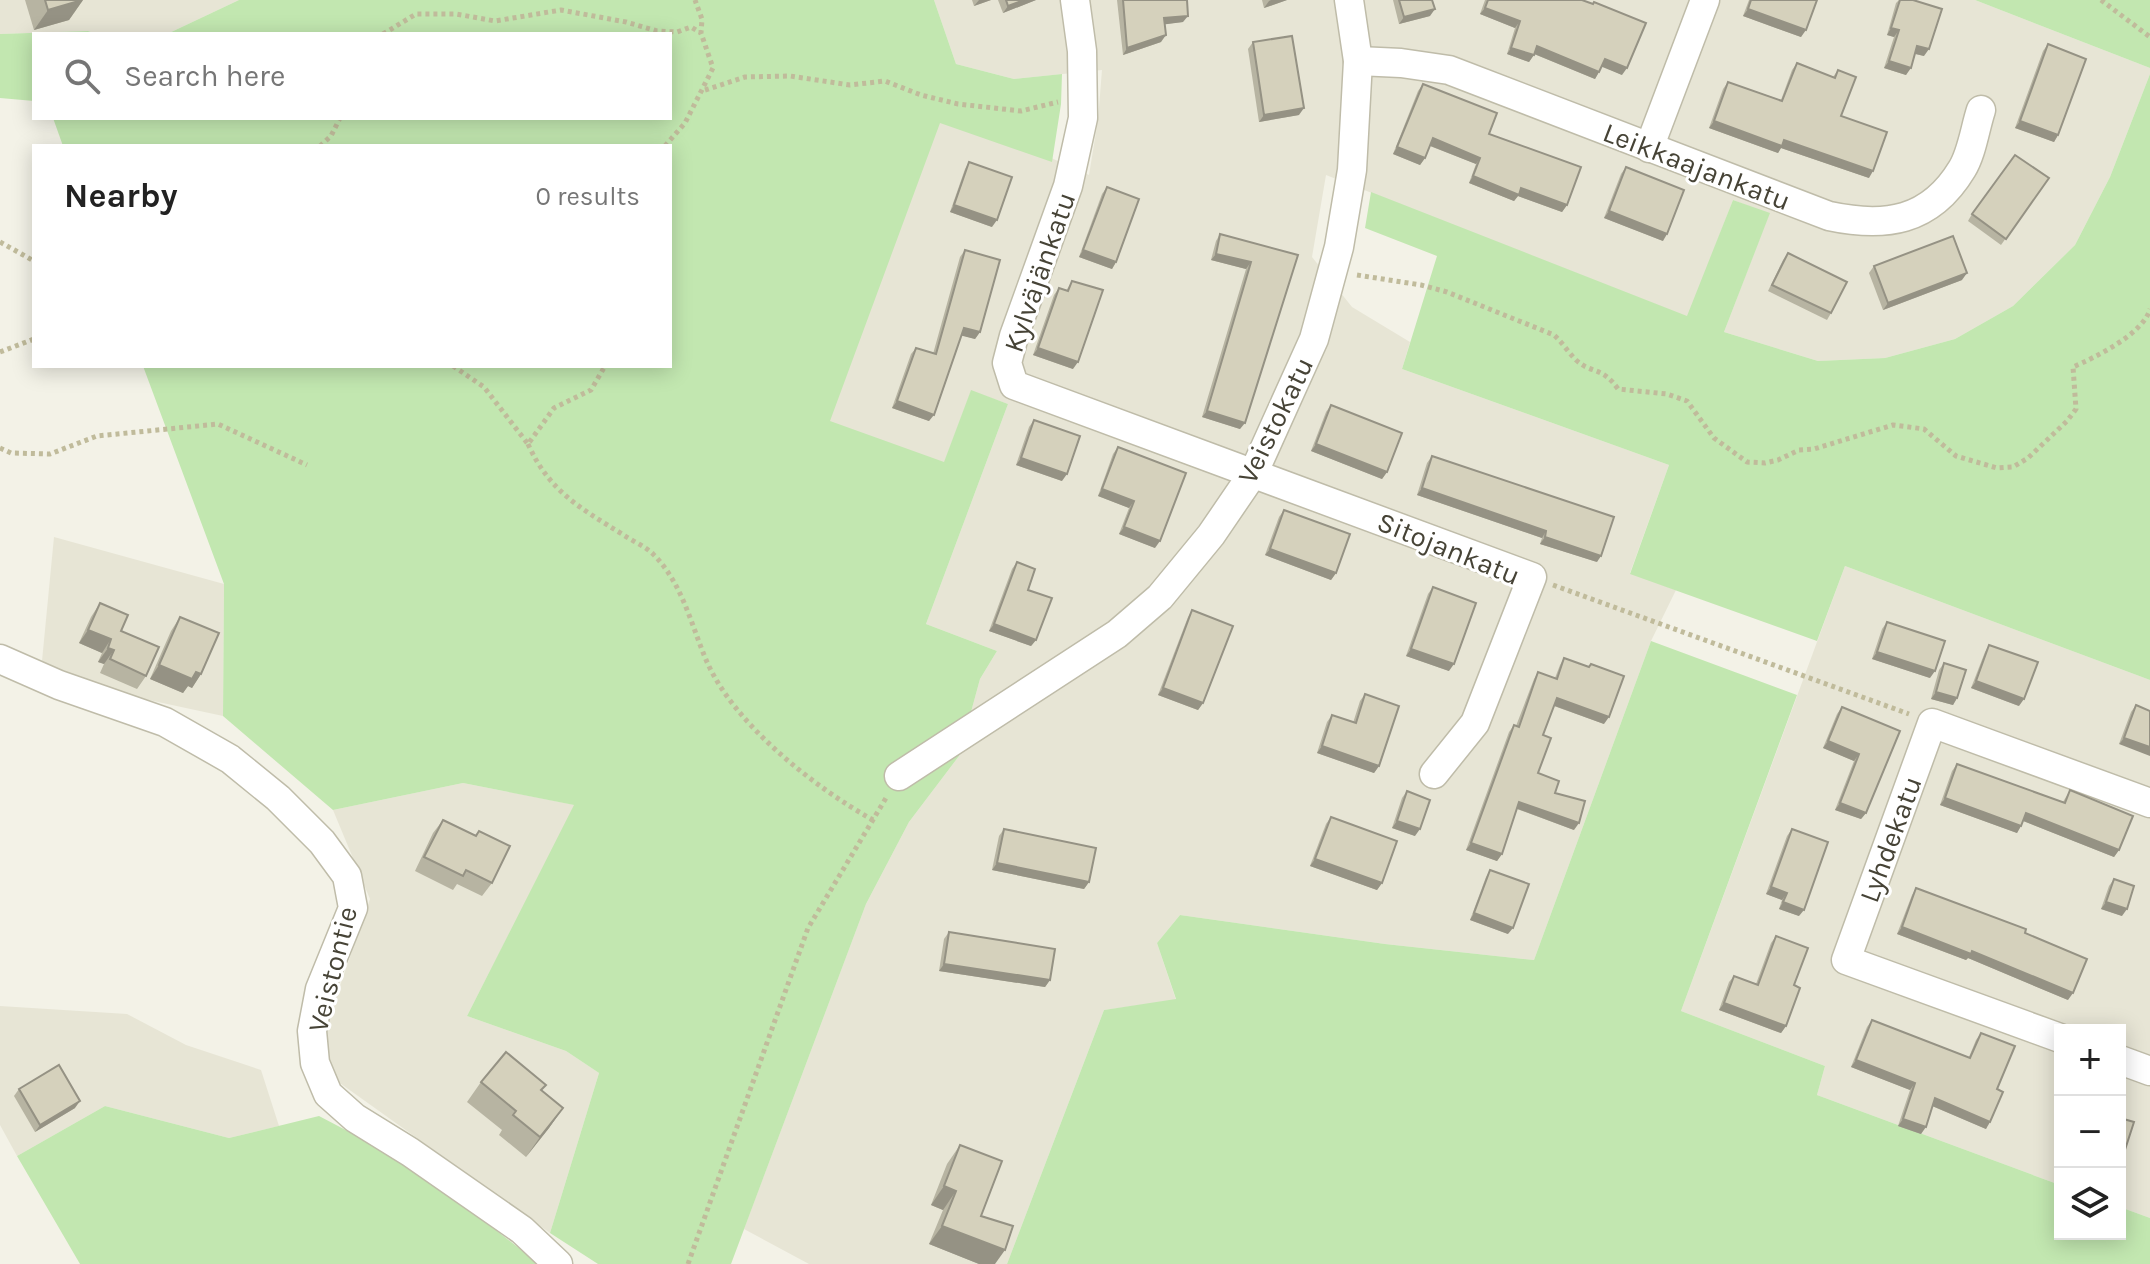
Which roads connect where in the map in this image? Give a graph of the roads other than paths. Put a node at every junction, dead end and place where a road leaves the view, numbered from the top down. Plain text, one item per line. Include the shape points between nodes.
1 (1075, 0) edge
2 (1349, 0) edge
3 (1705, 0) edge
4 (1358, 61) junction
5 (1981, 110) dead end
6 (1649, 148) junction
7 (1254, 472) junction
8 (0, 659) edge
9 (1434, 774) dead end
10 (899, 776) road end
11 (2150, 803) edge
12 (2054, 1036) edge
13 (2126, 1062) edge
14 (2150, 1071) edge
15 (558, 1264) edge

1 - 7 street, Kylväjänkatu via 1083,118 1068,186 1007,363 1014,385
2 - 4 street, Veistokatu
3 - 6 street
4 - 6 street, Leikkaajankatu via 1449,70
4 - 7 street, Veistokatu via 1352,170 1332,271 1314,339
5 - 6 street, Leikkaajankatu via 1963,168 1932,205 1893,221 1862,223 1829,216
7 - 9 street, Sitojankatu via 1532,577 1475,723
7 - 10 street, Veistokatu via 1160,597 1117,634
8 - 15 street, Veistontie via 178,730 230,759 322,842 347,876 353,908 320,989 312,1031 315,1063 328,1094 355,1118 522,1230
11 - 12 street, Lyhdekatu via 1932,723 1846,960
13 - 14 street

